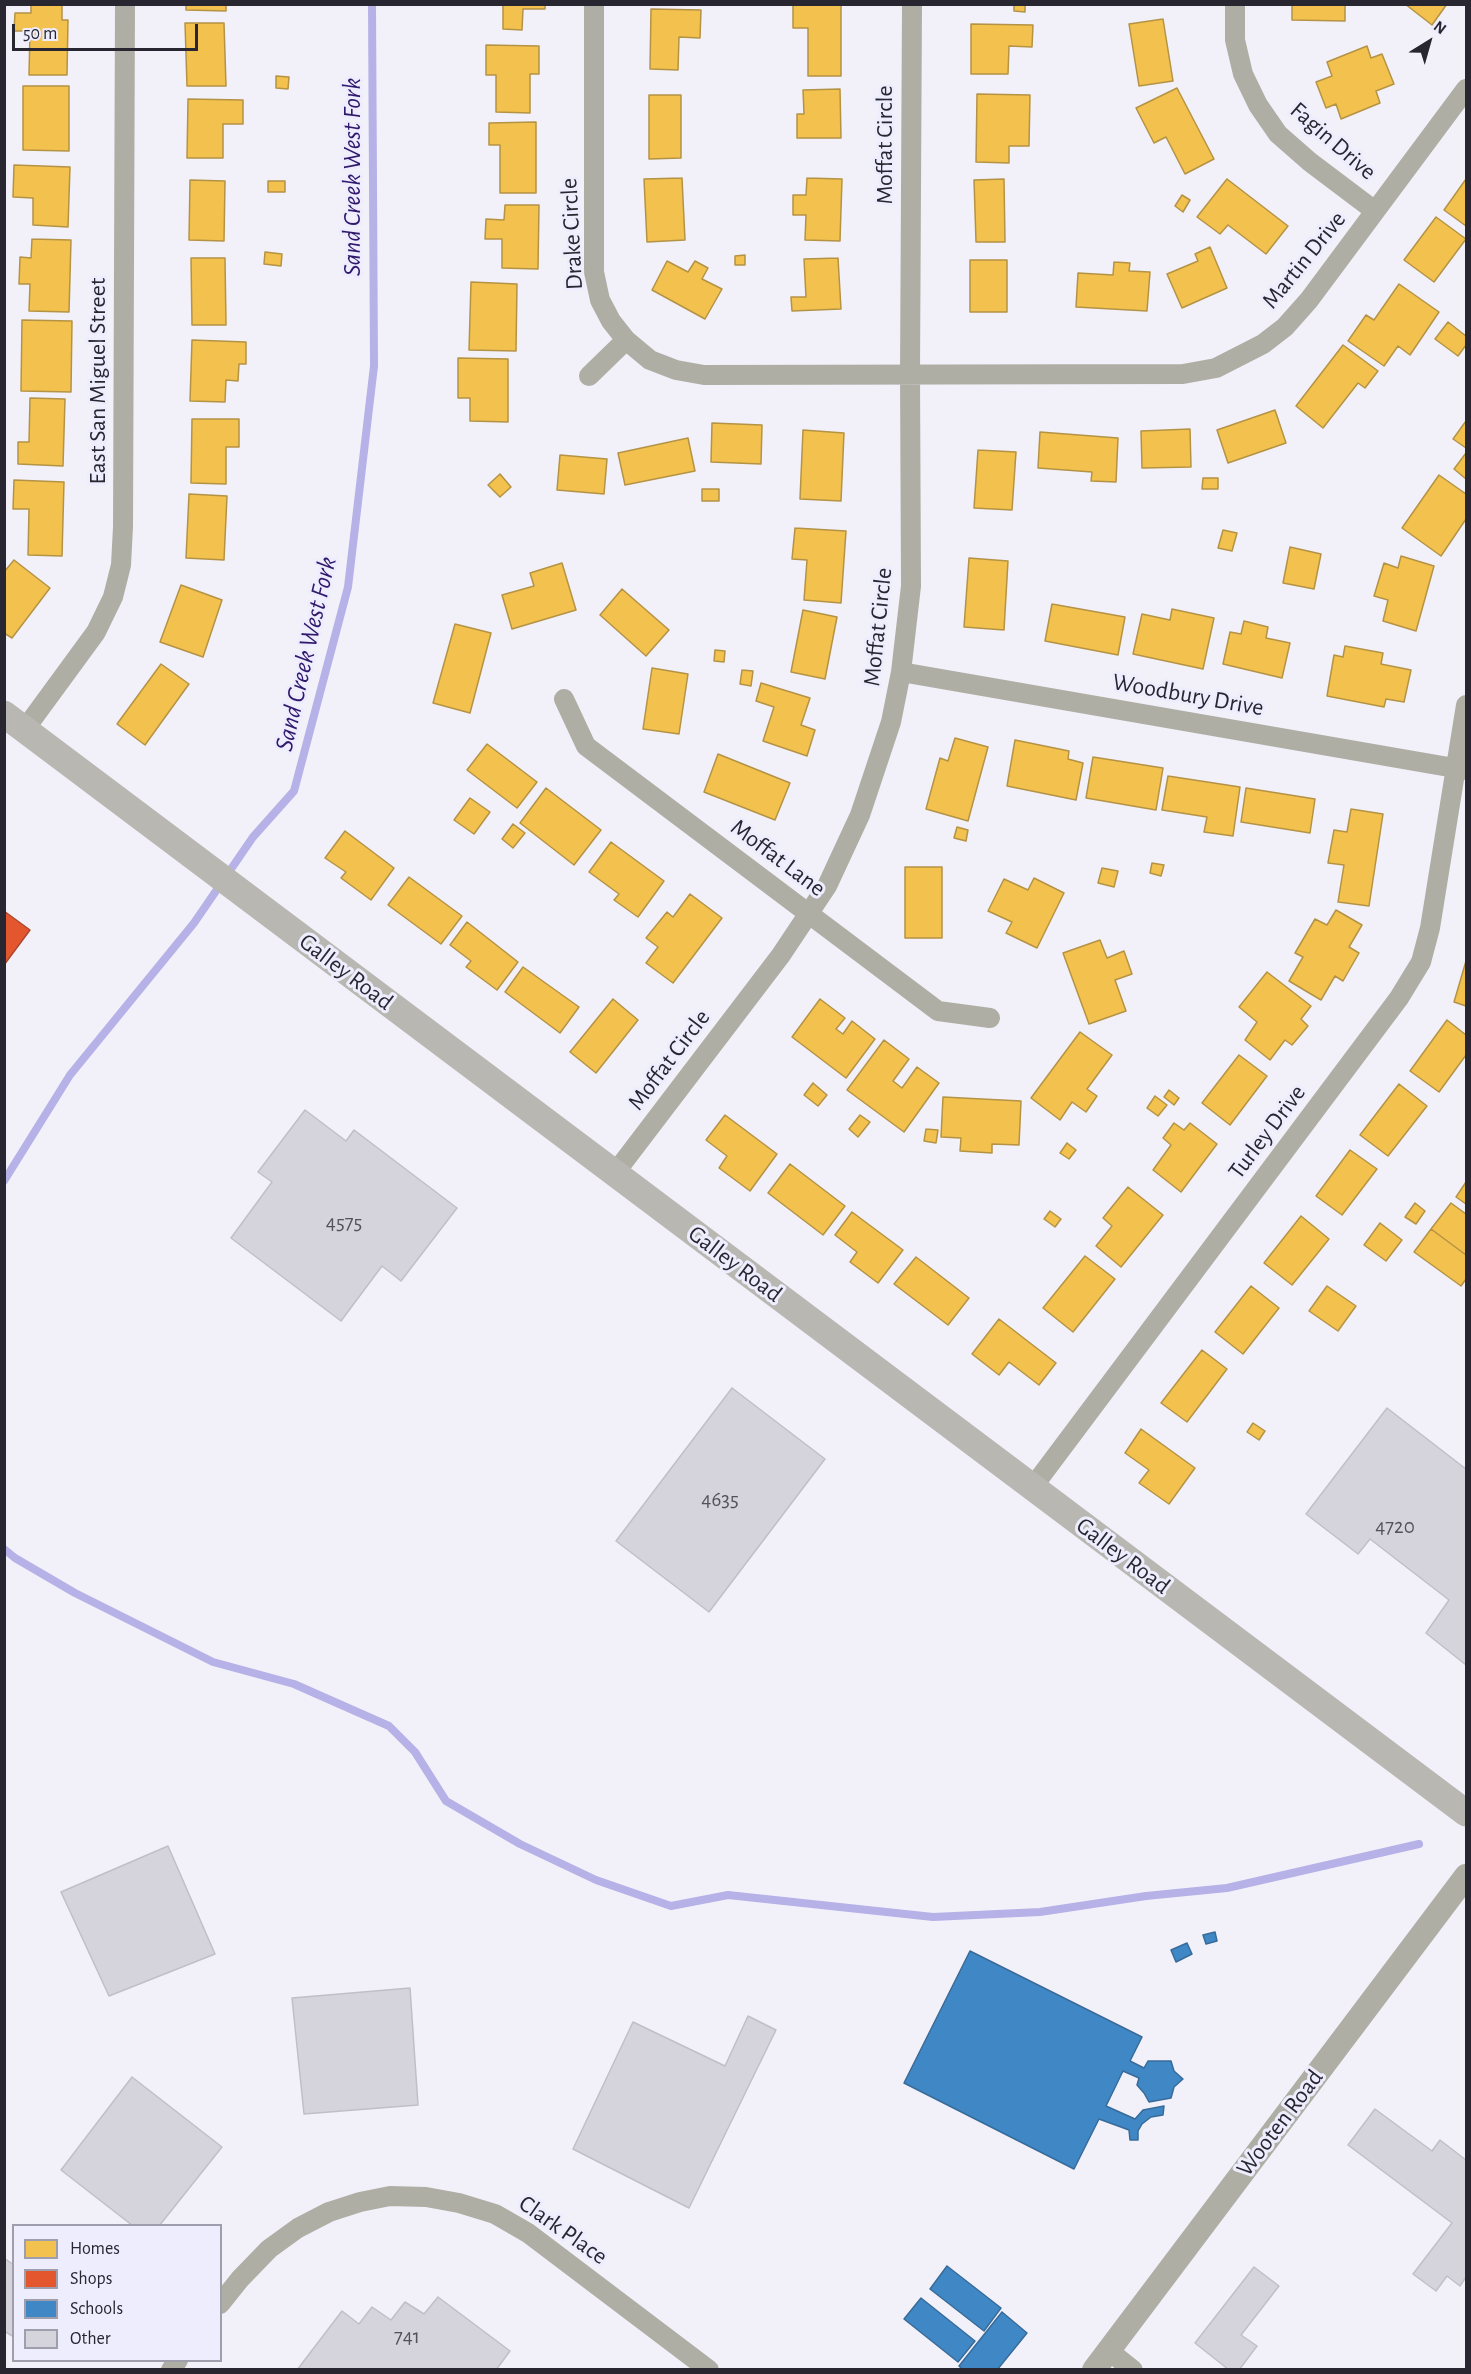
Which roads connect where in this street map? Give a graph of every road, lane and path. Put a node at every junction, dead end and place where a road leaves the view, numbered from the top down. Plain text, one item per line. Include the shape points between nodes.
1 (125, 4) edge
2 (594, 4) edge
3 (912, 4) edge
4 (1235, 4) edge
5 (1467, 89) edge
6 (1375, 211) junction
7 (626, 340) junction
8 (910, 374) junction
9 (589, 376) dead end
10 (901, 672) junction
11 (564, 699) dead end
12 (1467, 705) edge
13 (15, 721) edge
14 (1461, 769) edge
15 (808, 913) junction
16 (990, 1017) dead end
17 (615, 1173) junction
18 (1032, 1488) junction
19 (1467, 1813) edge
20 (1467, 1876) edge
21 (222, 2302) edge
22 (1101, 2360) edge
23 (709, 2370) edge
24 (1133, 2370) edge

1 - 13 street, East San Miguel Street via 121,565 113,597 96,632
2 - 7 street, Drake Circle via 594,272 600,300
3 - 8 street, Moffat Circle
4 - 6 street, Fagin Drive via 1235,40 1243,74 1258,105 1278,134
5 - 6 street, Martin Drive
6 - 8 street, Martin Drive via 1285,327 1263,344 1216,368 1183,374
7 - 8 street, Drake Circle via 650,360 704,375
7 - 9 street
8 - 10 street, Moffat Circle via 911,586
10 - 14 street, Woodbury Drive
10 - 15 street, Moffat Circle via 891,722 860,815 826,886
11 - 15 street, Moffat Lane via 586,746
12 - 14 street, Turley Drive
13 - 17 main road, Galley Road
14 - 18 street, Turley Drive via 1421,962 1399,998
15 - 16 street, Moffat Lane via 938,1011
15 - 17 street, Moffat Circle via 781,955
17 - 18 main road, Galley Road
18 - 19 main road, Galley Road
20 - 22 street, Wooten Road
21 - 23 street, Clark Place via 269,2249 329,2212 390,2196 426,2197 495,2214 528,2233
22 - 24 street

